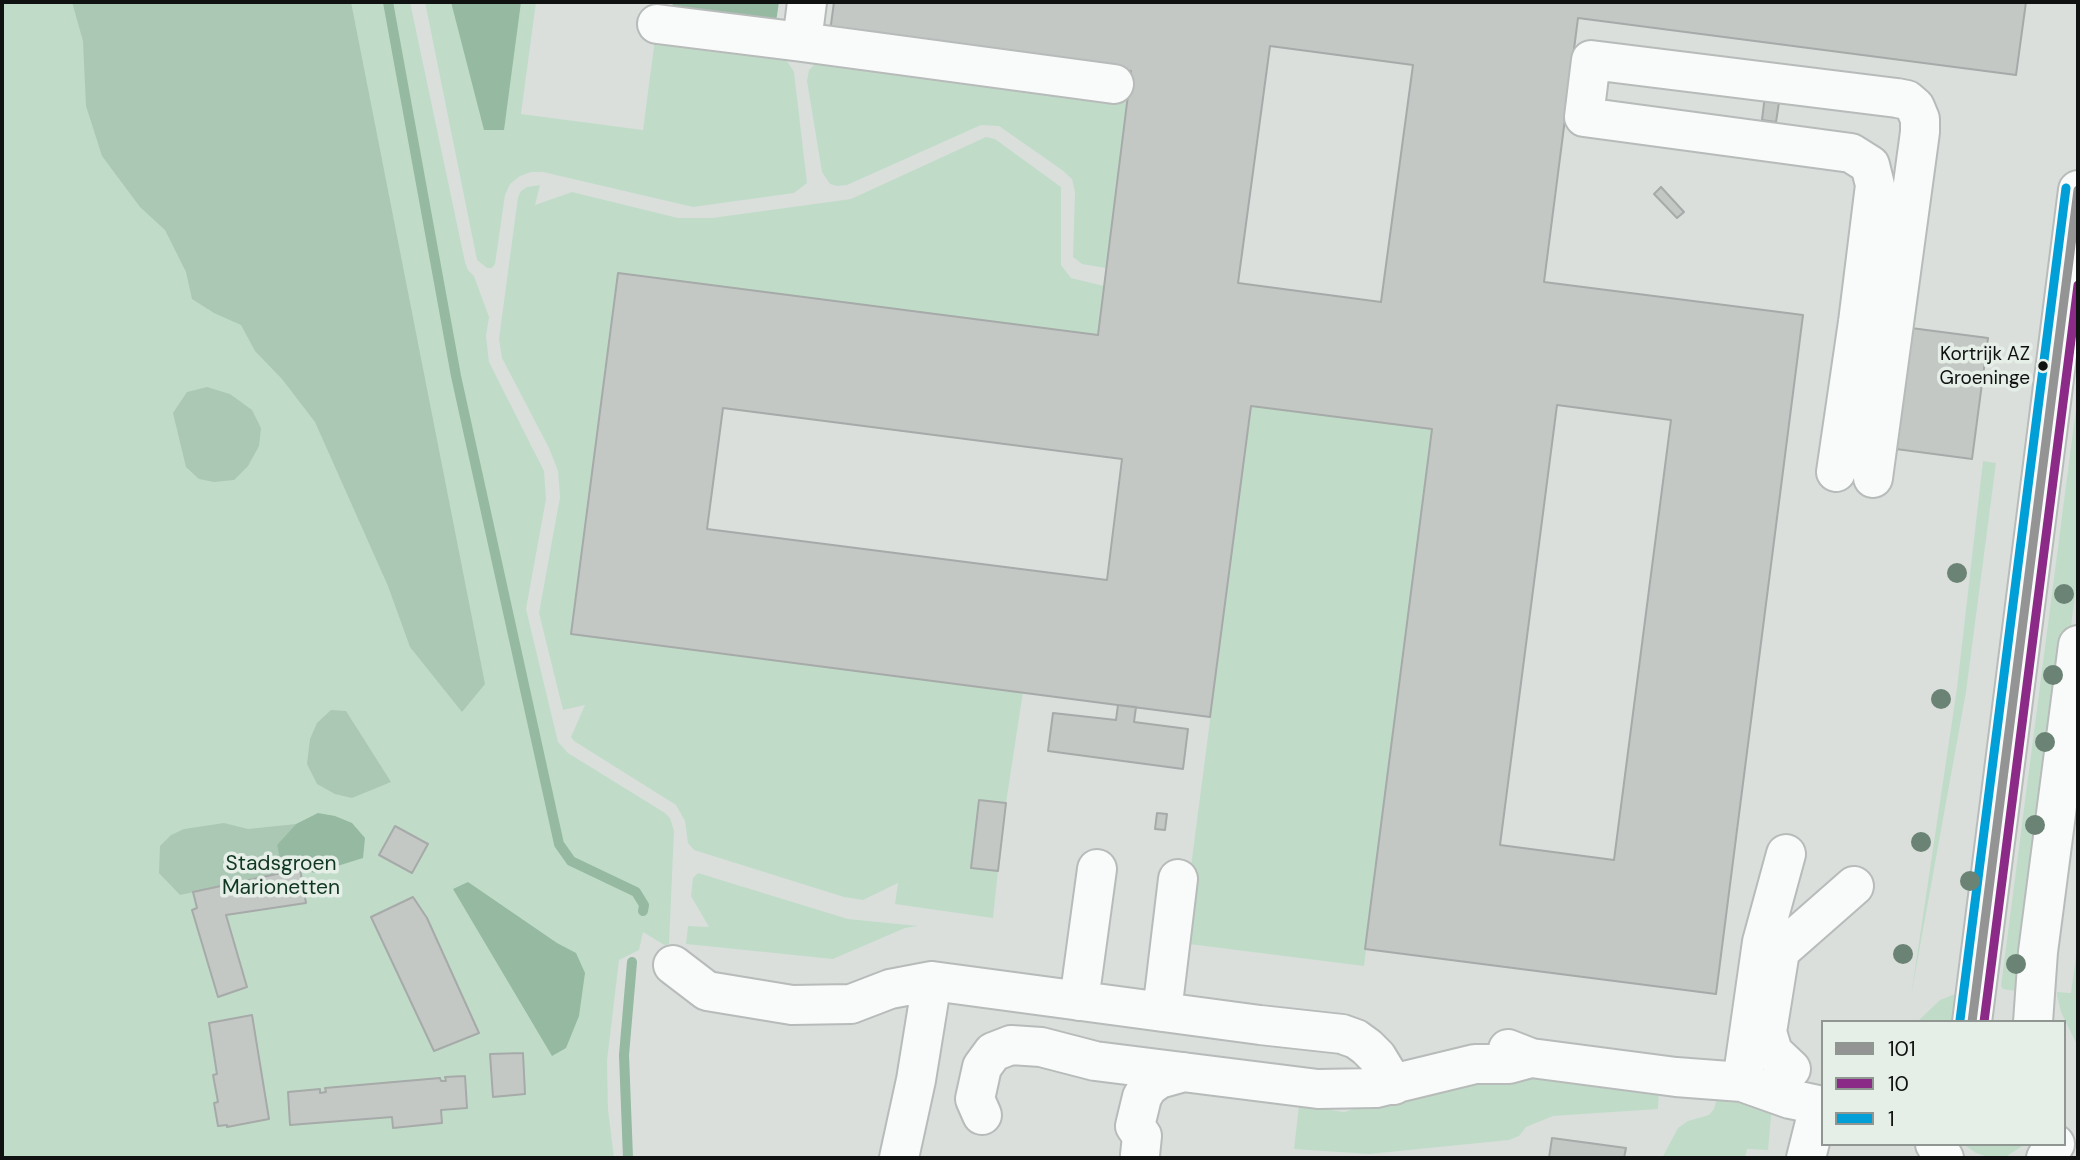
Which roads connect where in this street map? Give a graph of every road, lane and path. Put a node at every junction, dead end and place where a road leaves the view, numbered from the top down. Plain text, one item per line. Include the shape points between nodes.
1 (807, 2) edge
2 (657, 24) dead end
3 (802, 42) junction
4 (1114, 84) dead end
5 (2078, 190) edge
6 (2078, 329) edge
7 (1836, 472) dead end
8 (1874, 478) dead end
9 (2078, 645) edge
10 (1786, 854) dead end
11 (1097, 869) dead end
12 (1178, 879) dead end
13 (1854, 886) dead end
14 (673, 965) dead end
15 (932, 981) junction
16 (1079, 1001) junction
17 (1162, 1012) junction
18 (1972, 1020) edge
19 (1987, 1020) edge
20 (2033, 1020) edge
21 (1743, 1069) junction
22 (1184, 1072) junction
23 (1390, 1078) junction
24 (1814, 1094) edge
25 (981, 1124) dead end
26 (1141, 1146) dead end
27 (900, 1158) edge
28 (1794, 1158) edge
29 (1806, 1158) edge
30 (1819, 1158) edge

1 - 3 street
2 - 3 street
3 - 4 street
5 - 18 street
6 - 19 street
7 - 8 street via 1875,185 1870,165 1851,153 1584,117 1591,60 1897,98 1915,107 1920,132
9 - 20 street
10 - 21 street via 1762,942
11 - 16 street
12 - 17 street
13 - 24 street via 1780,951 1768,1032 1773,1052
14 - 15 street via 707,991 792,1005 851,1004 890,989
15 - 16 street
15 - 27 street
16 - 17 street
17 - 23 street via 1342,1034 1367,1047
21 - 23 street via 1676,1077 1531,1058
21 - 24 street
22 - 23 street via 1318,1090
22 - 25 street via 1095,1060 1009,1060 998,1071
22 - 26 street via 1166,1088 1155,1129
24 - 28 street
24 - 29 street
24 - 30 street

